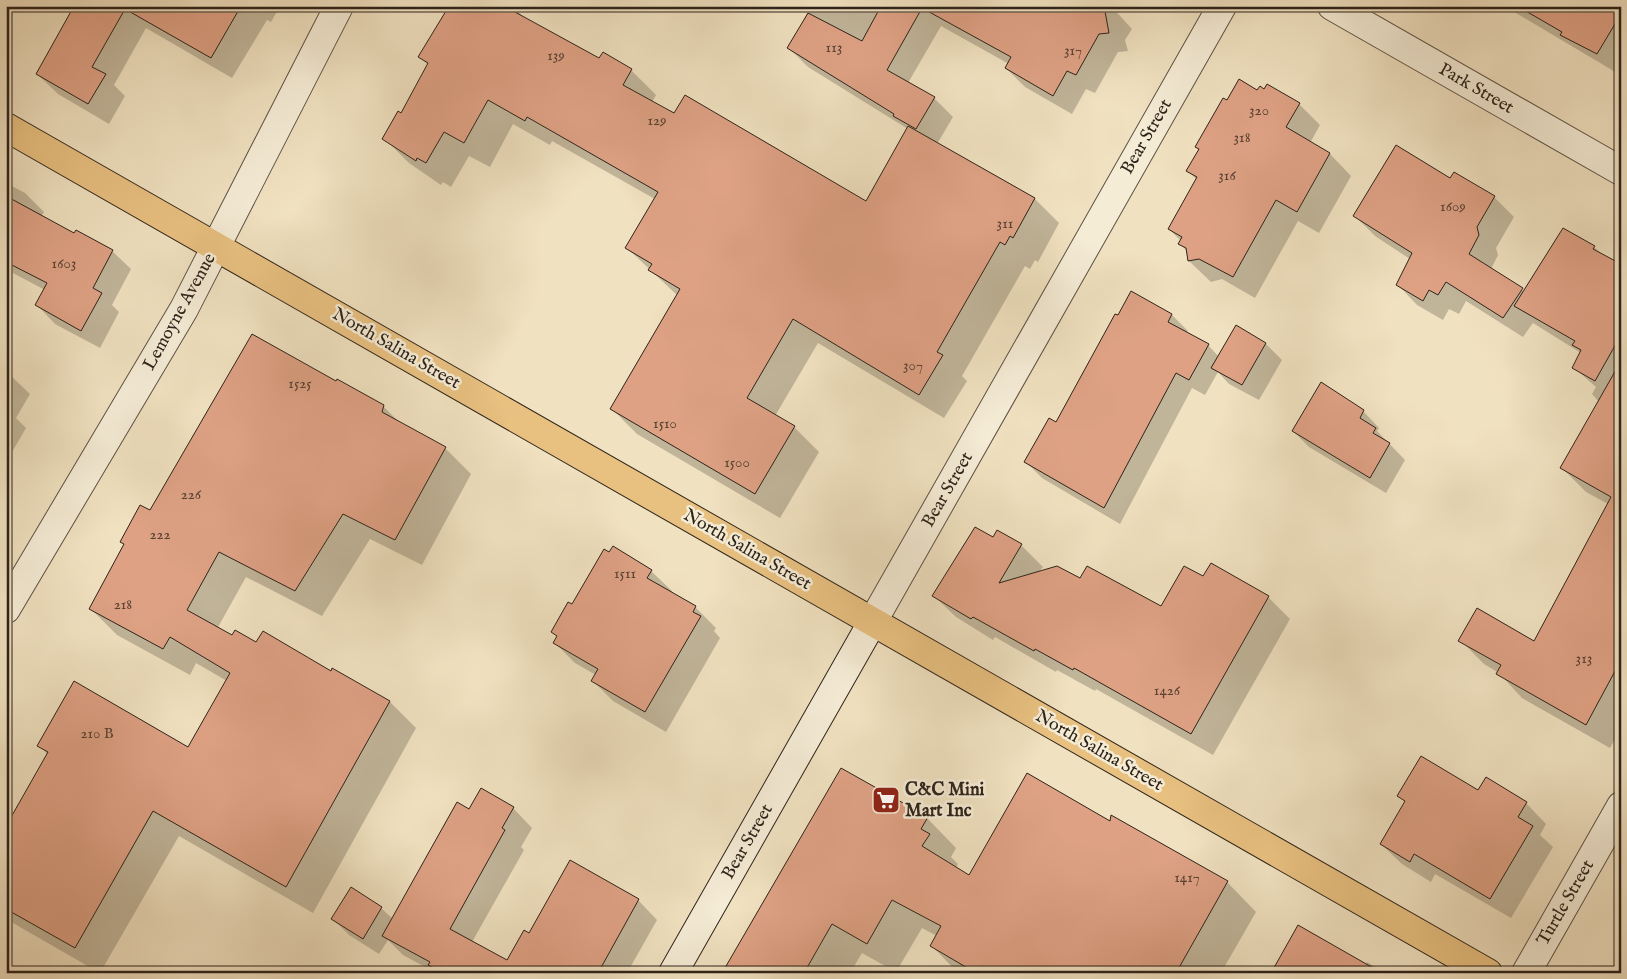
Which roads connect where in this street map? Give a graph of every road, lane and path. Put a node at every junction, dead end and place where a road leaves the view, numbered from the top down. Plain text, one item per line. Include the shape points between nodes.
1 (339, 6) edge
2 (1222, 6) edge
3 (1332, 6) edge
4 (6, 127) edge
5 (1621, 171) edge
6 (216, 246) junction
7 (6, 609) edge
8 (873, 621) junction
9 (1621, 806) edge
10 (673, 973) edge
11 (1488, 973) edge
12 (1526, 973) edge

1 - 6 street, Lemoyne Avenue
2 - 8 street, Bear Street
3 - 5 street, Park Street
4 - 6 main road, North Salina Street
6 - 7 street, Lemoyne Avenue via 184,309
6 - 8 main road, North Salina Street
8 - 10 street, Bear Street
8 - 11 main road, North Salina Street
9 - 12 street, Turtle Street

